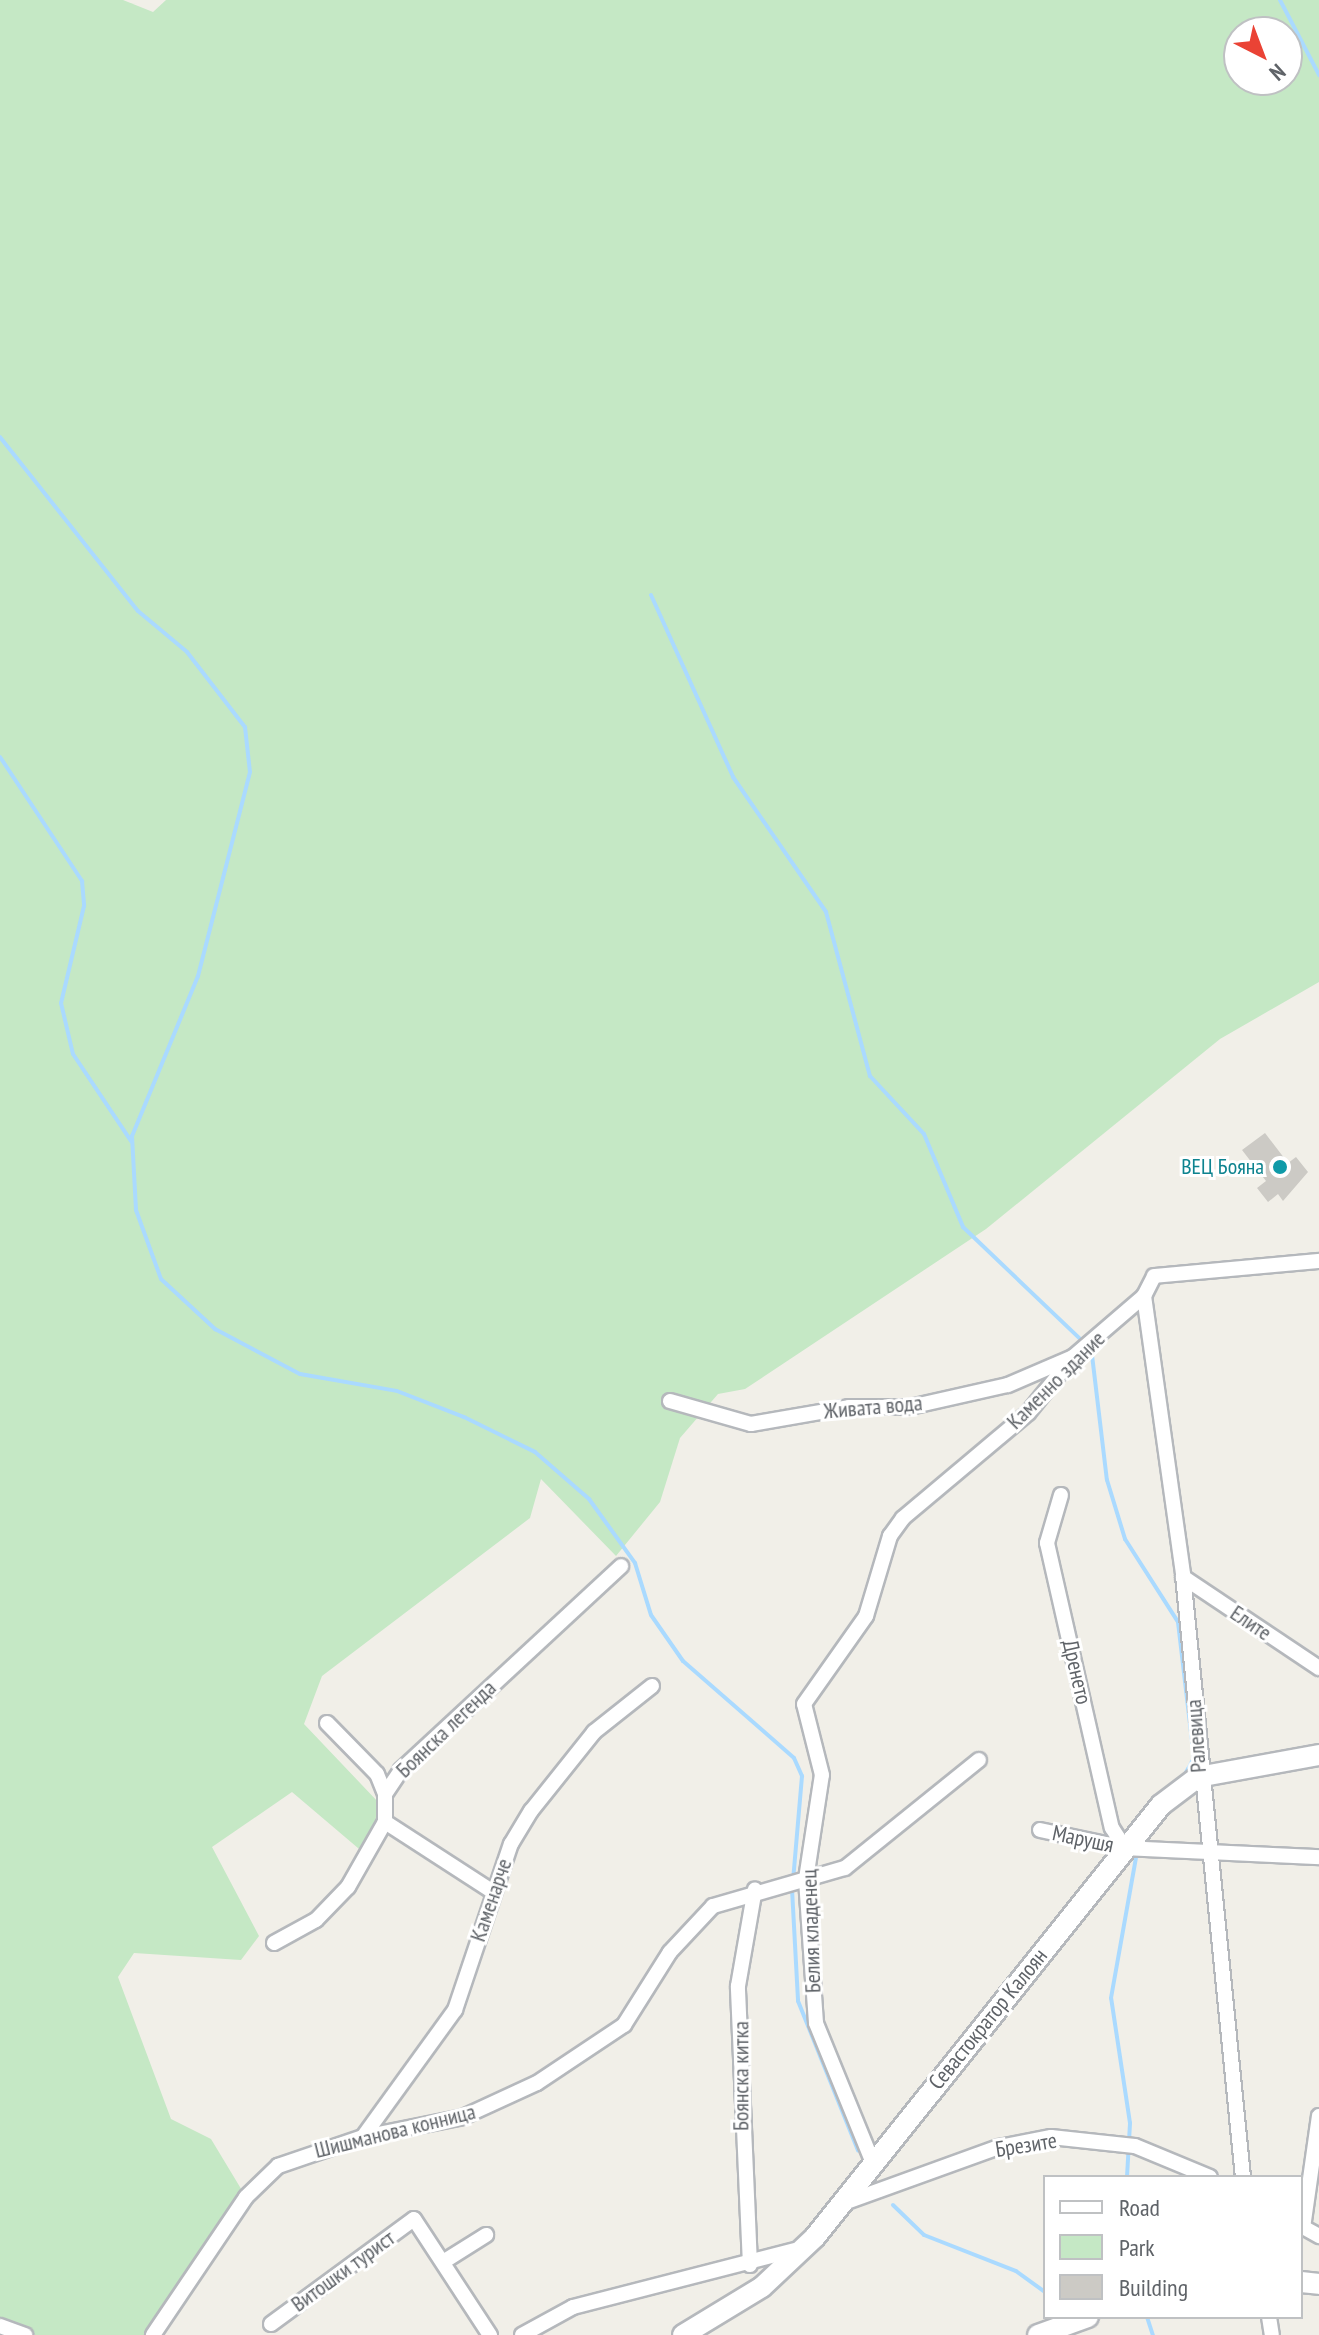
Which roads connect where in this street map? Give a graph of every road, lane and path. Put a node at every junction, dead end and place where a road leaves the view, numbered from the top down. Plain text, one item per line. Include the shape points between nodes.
1 (1319, 1261) edge
2 (1144, 1296) junction
3 (1073, 1357) junction
4 (670, 1401) dead end
5 (1061, 1495) dead end
6 (621, 1566) dead end
7 (1183, 1577) junction
8 (866, 1616) joint
9 (1319, 1668) edge
10 (652, 1686) dead end
11 (327, 1723) dead end
12 (1319, 1755) edge
13 (979, 1760) dead end
14 (1198, 1777) junction
15 (385, 1794) junction
16 (385, 1822) junction
17 (1040, 1830) dead end
18 (1125, 1848) junction
19 (1207, 1853) junction
20 (1319, 1857) edge
21 (806, 1879) junction
22 (755, 1889) junction
23 (493, 1892) junction
24 (274, 1943) dead end
25 (1319, 2116) edge
26 (363, 2137) junction
27 (873, 2163) junction
28 (1205, 2175) edge
29 (1243, 2175) edge
30 (843, 2203) junction
31 (1303, 2220) edge
32 (486, 2235) dead end
33 (807, 2245) junction
34 (443, 2262) junction
35 (750, 2265) junction
36 (1082, 2319) edge
37 (271, 2324) dead end
38 (0, 2326) edge
39 (25, 2335) edge
40 (153, 2335) edge
41 (490, 2335) edge
42 (522, 2335) edge
43 (683, 2335) edge
44 (1038, 2335) edge

1 - 2 street, Каменно здание via 1161,1272
2 - 3 street, Каменно здание
2 - 7 street, Ралевица
3 - 4 street, Живата вода via 1008,1385 910,1407 836,1409 751,1424
3 - 8 street, Каменно здание via 1028,1413 903,1518 890,1536
5 - 18 street, Дренето via 1047,1543 1112,1828
6 - 15 street, Боянска легенда via 401,1770
7 - 9 street, Елите
7 - 14 street, Ралевица
8 - 21 street, Белия кладенец via 804,1704 822,1775
10 - 23 street, Каменарче via 622,1706 554,1779 511,1844
11 - 15 street via 377,1774
12 - 14 main road, Севастократор Калоян
13 - 21 street, Шишманова конница via 857,1861
14 - 18 main road, Севастократор Калоян via 1161,1805
14 - 19 street, Ралевица
15 - 16 street, Боянска легенда
16 - 23 street
16 - 24 street via 334,1904 296,1935
17 - 18 street, Марушя
18 - 19 street, Марушя
18 - 27 main road, Севастократор Калоян
19 - 20 street, Марушя
19 - 29 street, Ралевица
21 - 22 street, Шишманова конница
21 - 27 street, Белия кладенец via 816,2023
22 - 26 street, Шишманова конница via 723,1899 685,1932 636,2012 583,2055 489,2108
22 - 35 street, Боянска китка via 738,1986
23 - 26 street, Каменарче via 455,2010
25 - 31 street
26 - 40 street, Шишманова конница via 300,2155 260,2180
27 - 30 main road, Севастократор Калоян
28 - 30 street, Брезите via 1127,2144 1051,2137 999,2147
30 - 33 main road, Севастократор Калоян
32 - 34 street
33 - 35 street
33 - 43 main road, Севастократор Калоян via 762,2287
34 - 37 street, Витошки турист via 414,2219
34 - 41 street
35 - 42 street via 573,2307
36 - 44 main road
38 - 39 street

